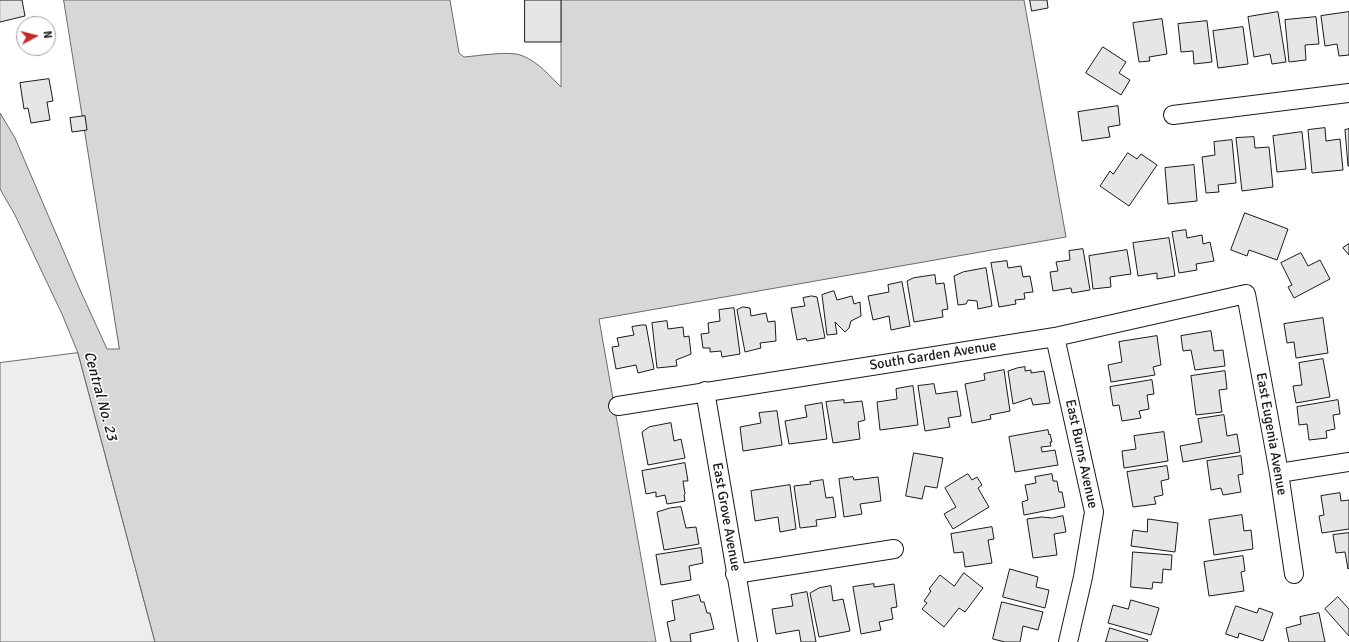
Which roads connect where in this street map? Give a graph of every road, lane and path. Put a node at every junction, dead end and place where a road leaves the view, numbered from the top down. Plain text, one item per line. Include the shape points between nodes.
1 (1349, 93) edge
2 (1173, 115) dead end
3 (1246, 294) joint
4 (1055, 336) junction
5 (705, 391) junction
6 (618, 406) dead end
7 (1349, 462) edge
8 (1279, 473) junction
9 (894, 549) dead end
10 (735, 574) junction
11 (1294, 574) dead end
12 (748, 642) edge
13 (1068, 642) edge

1 - 2 street
3 - 4 street, South Garden Avenue
3 - 8 street, East Eugenia Avenue
4 - 5 street, South Garden Avenue
4 - 13 street, East Burns Avenue via 1094,512
5 - 6 street, South Garden Avenue
5 - 10 street, East Grove Avenue
7 - 8 street
8 - 11 street, East Eugenia Avenue
9 - 10 street
10 - 12 street, East Grove Avenue

